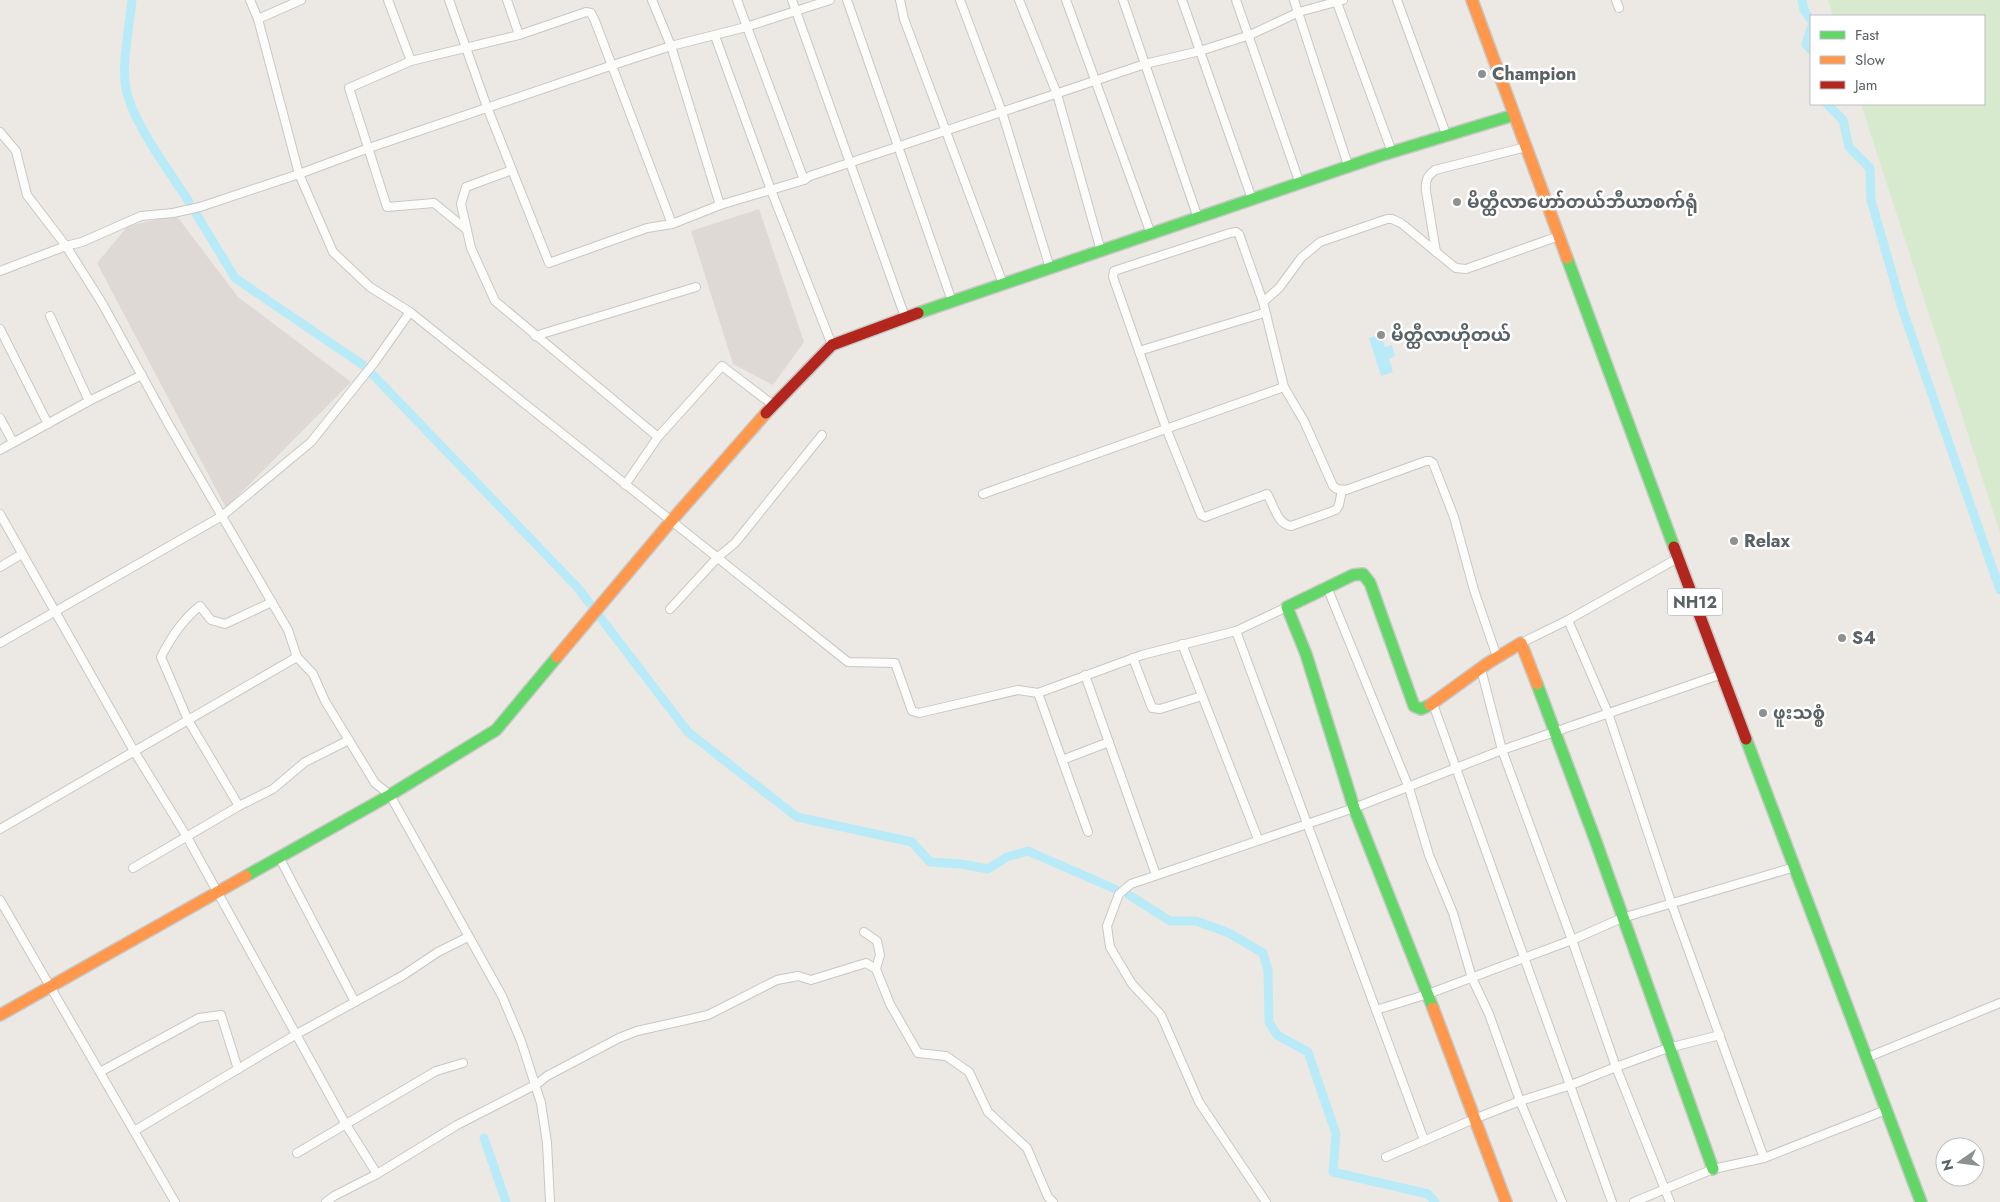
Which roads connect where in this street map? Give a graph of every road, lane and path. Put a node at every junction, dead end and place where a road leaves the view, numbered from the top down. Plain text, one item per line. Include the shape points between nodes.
1 (250, 0) edge
2 (301, 0) edge
3 (388, 0) edge
4 (449, 0) edge
5 (507, 0) edge
6 (652, 0) edge
7 (737, 0) edge
8 (792, 0) edge
9 (830, 0) edge
10 (847, 0) edge
11 (900, 0) edge
12 (960, 0) edge
13 (1018, 0) edge
14 (1066, 0) edge
15 (1123, 0) edge
16 (1182, 0) edge
17 (1236, 0) edge
18 (1294, 0) edge
19 (1397, 0) edge
20 (1472, 0) edge
21 (1339, 1) edge
22 (796, 10) junction
23 (1299, 12) junction
24 (258, 19) junction
25 (746, 27) junction
26 (519, 35) junction
27 (1250, 35) junction
28 (715, 36) junction
29 (670, 46) junction
30 (468, 48) junction
31 (1200, 51) junction
32 (411, 61) junction
33 (1145, 64) junction
34 (613, 65) junction
35 (1094, 81) junction
36 (1057, 94) junction
37 (487, 108) junction
38 (1002, 112) junction
39 (1514, 115) junction
40 (0, 132) edge
41 (946, 132) junction
42 (1446, 134) junction
43 (900, 147) junction
44 (1526, 147) junction
45 (369, 148) junction
46 (1392, 152) junction
47 (850, 163) junction
48 (1348, 165) junction
49 (512, 170) junction
50 (299, 174) junction
51 (804, 180) junction
52 (1300, 184) junction
53 (771, 190) junction
54 (1252, 199) junction
55 (720, 205) junction
56 (1198, 218) junction
57 (672, 224) junction
58 (467, 230) junction
59 (1152, 234) junction
60 (1559, 236) junction
61 (66, 246) junction
62 (1101, 251) junction
63 (1436, 252) junction
64 (1050, 268) junction
65 (0, 271) edge
66 (1003, 284) junction
67 (696, 287) dead end
68 (952, 301) junction
69 (1263, 302) junction
70 (410, 312) junction
71 (1264, 313) junction
72 (50, 316) dead end
73 (905, 317) junction
74 (0, 329) edge
75 (535, 336) junction
76 (832, 345) junction
77 (1139, 351) junction
78 (142, 375) junction
79 (1284, 387) junction
80 (89, 401) junction
81 (773, 405) junction
82 (0, 418) edge
83 (48, 424) junction
84 (1166, 428) junction
85 (822, 435) dead end
86 (658, 437) junction
87 (13, 442) junction
88 (0, 450) edge
89 (626, 485) junction
90 (1342, 490) junction
91 (983, 494) dead end
92 (0, 514) edge
93 (222, 516) junction
94 (672, 520) junction
95 (22, 554) junction
96 (718, 557) junction
97 (1678, 558) junction
98 (0, 567) edge
99 (1327, 587) junction
100 (272, 602) junction
101 (1287, 607) junction
102 (670, 609) dead end
103 (55, 612) junction
104 (1568, 620) junction
105 (1236, 630) junction
106 (0, 643) edge
107 (1182, 644) junction
108 (1521, 644) junction
109 (297, 657) junction
110 (1133, 658) junction
111 (1497, 658) junction
112 (1481, 669) junction
113 (1722, 674) junction
114 (1085, 675) junction
115 (1038, 693) junction
116 (1202, 696) junction
117 (1433, 704) junction
118 (1608, 714) junction
119 (188, 720) junction
120 (1557, 733) junction
121 (349, 740) junction
122 (1109, 742) junction
123 (1502, 750) junction
124 (134, 751) junction
125 (1062, 760) junction
126 (1455, 769) junction
127 (1409, 788) junction
128 (390, 794) junction
129 (239, 806) junction
130 (1354, 808) junction
131 (1307, 823) junction
132 (0, 829) edge
133 (1088, 832) dead end
134 (187, 837) junction
135 (1258, 839) junction
136 (279, 857) junction
137 (1794, 867) junction
138 (133, 868) dead end
139 (1156, 875) junction
140 (218, 892) junction
141 (0, 900) edge
142 (1672, 905) junction
143 (1622, 918) junction
144 (864, 932) dead end
145 (468, 937) junction
146 (1572, 940) junction
147 (1526, 958) junction
148 (876, 969) junction
149 (1472, 978) junction
150 (51, 987) junction
151 (1428, 994) junction
152 (355, 1002) junction
153 (2000, 1003) edge
154 (1376, 1010) junction
155 (0, 1015) edge
156 (295, 1034) junction
157 (1720, 1035) junction
158 (1668, 1048) junction
159 (1866, 1058) junction
160 (463, 1063) dead end
161 (1616, 1067) junction
162 (238, 1069) junction
163 (100, 1072) junction
164 (537, 1084) junction
165 (1571, 1086) junction
166 (1520, 1101) junction
167 (1886, 1110) junction
168 (1474, 1118) junction
169 (345, 1123) junction
170 (134, 1131) junction
171 (1424, 1140) junction
172 (297, 1153) dead end
173 (1386, 1156) dead end
174 (1764, 1158) junction
175 (1713, 1169) junction
176 (377, 1174) junction
177 (1665, 1189) junction
178 (175, 1202) edge
179 (326, 1202) edge
180 (550, 1202) edge
181 (1053, 1202) edge
182 (1266, 1202) edge
183 (1506, 1202) edge
184 (1562, 1202) edge
185 (1612, 1202) edge
186 (1634, 1202) edge
187 (1670, 1202) edge
188 (1920, 1202) edge

1 - 24 street
2 - 24 street
3 - 32 street
4 - 30 street
5 - 26 street
6 - 29 street
7 - 25 street
8 - 22 street
9 - 22 street
10 - 43 street
11 - 41 street via 904,20
12 - 38 street
13 - 36 street
14 - 35 street
15 - 33 street
16 - 31 street
17 - 27 street
18 - 23 street
19 - 42 street
20 - 39 main road, NH12
21 - 23 street
21 - 46 street
22 - 25 street
22 - 47 street
23 - 27 street
23 - 48 street
24 - 50 street
25 - 28 street
25 - 51 street
26 - 30 street
26 - 34 street via 591,13
27 - 31 street
27 - 52 street
28 - 29 street
28 - 53 street
29 - 34 street
29 - 55 street
30 - 32 street
30 - 37 street
31 - 33 street
31 - 54 street
32 - 45 street via 349,88
33 - 35 street
33 - 56 street
34 - 37 street
34 - 57 street
35 - 36 street
35 - 59 street
36 - 38 street
36 - 62 street
37 - 45 street
37 - 49 street
38 - 41 street
38 - 64 street
39 - 42 main road
39 - 44 main road, NH12
40 - 61 street via 16,151 27,194
41 - 43 street
41 - 66 street
42 - 46 main road
43 - 47 street
43 - 68 street
44 - 60 main road, NH12
44 - 63 street via 1435,170 1429,175 1425,183
45 - 50 street
45 - 58 street via 388,207 434,203
46 - 48 main road
47 - 51 street
47 - 73 street
48 - 52 main road
49 - 57 street via 549,263 647,228
49 - 58 street via 466,187 460,204
50 - 61 street via 200,207 141,216
50 - 70 street via 333,252 370,287
51 - 53 street
52 - 54 main road
53 - 55 street
53 - 76 street
54 - 56 main road
55 - 57 street
56 - 59 main road
58 - 75 street via 495,301
59 - 62 main road
60 - 63 street via 1466,269 1456,268
60 - 97 main road, NH12
61 - 65 street
61 - 78 street
62 - 64 main road
63 - 69 street via 1401,223 1387,219 1320,242 1301,258 1279,288
64 - 66 main road
66 - 68 main road
67 - 75 street
68 - 73 main road
69 - 71 street
69 - 77 street via 1236,232 1114,271 1113,277
70 - 89 street
70 - 93 street via 311,442
71 - 77 street
71 - 79 street
72 - 80 street
73 - 76 main road
74 - 83 street
75 - 86 street
76 - 81 main road
77 - 84 street
78 - 80 street
78 - 93 street
79 - 84 street
79 - 90 street via 1304,421 1333,486
80 - 83 street
81 - 86 street via 722,366
81 - 94 main road
82 - 87 street
83 - 87 street
84 - 90 street via 1197,509 1205,517 1267,494 1281,522 1291,526 1336,510
84 - 91 street
85 - 96 street via 735,544
86 - 89 street
87 - 88 street
89 - 94 street
90 - 111 street via 1426,462 1433,463 1454,518
92 - 95 street
93 - 100 street
93 - 103 street
94 - 96 street
94 - 128 main road via 496,730
95 - 98 street
95 - 103 street
96 - 102 street
96 - 115 street via 848,662 895,663 912,711 919,713 1018,690
97 - 104 street
97 - 113 main road, NH12
99 - 101 main road
99 - 117 main road via 1353,575 1363,574 1367,578 1414,706 1421,709
99 - 127 street
100 - 109 street via 288,630
100 - 119 street via 225,624 211,620 200,606 171,637 161,657
101 - 105 street
101 - 130 main road via 1306,654
103 - 106 street
103 - 124 street
104 - 108 street
104 - 118 street
105 - 107 street
105 - 131 street
107 - 110 street
107 - 116 street
108 - 111 main road
108 - 120 main road
109 - 119 street
109 - 121 street via 313,674
110 - 114 street
110 - 116 street via 1152,708 1160,709
111 - 112 main road
112 - 117 main road
112 - 123 street
113 - 118 street
113 - 137 main road, NH12
114 - 115 street
114 - 122 street
115 - 125 street
116 - 135 street
117 - 126 street
118 - 120 street
118 - 142 street
119 - 124 street
119 - 129 street
120 - 123 street
120 - 143 main road
121 - 128 street via 375,783
121 - 129 street via 305,762 273,788
122 - 125 street
122 - 139 street
123 - 126 street
123 - 146 street
124 - 132 street
124 - 134 street
125 - 133 street
126 - 127 street
126 - 147 street
127 - 130 street
127 - 149 street
128 - 136 main road
128 - 145 street
129 - 134 street
130 - 131 street
130 - 151 main road
131 - 135 street
131 - 154 street
134 - 138 street
134 - 140 street
135 - 139 street
136 - 140 main road
136 - 152 street
137 - 142 street
137 - 159 main road, NH12
139 - 182 street via 1131,884 1119,894 1108,926 1110,947 1132,984 1161,1015 1199,1102
140 - 150 main road
140 - 156 street
141 - 150 street
142 - 143 street
142 - 157 street
143 - 146 street
143 - 158 main road
144 - 148 street via 877,941 880,955
145 - 152 street
145 - 164 street via 502,996
146 - 147 street
146 - 161 street
147 - 149 street
147 - 165 street
148 - 164 street via 866,964 811,980 798,976 777,980 708,1015 619,1038
148 - 181 street via 890,1004 918,1053 946,1056 969,1072 988,1112 1026,1148
149 - 151 street
149 - 166 street
150 - 155 main road
150 - 163 street
151 - 154 street
151 - 168 main road
152 - 156 street
153 - 159 street
154 - 171 street
156 - 162 street
156 - 169 street
157 - 158 street
157 - 174 street
158 - 161 street
158 - 175 main road
159 - 167 main road, NH12
160 - 169 street via 436,1071
161 - 165 street
161 - 177 street
162 - 163 street via 221,1015 198,1018
162 - 170 street
163 - 170 street
164 - 176 street via 457,1125
164 - 180 street via 547,1143
165 - 166 street
165 - 185 street
166 - 168 street
166 - 184 street
167 - 174 street
167 - 188 main road, NH12
168 - 171 street
168 - 183 main road
169 - 172 street
169 - 176 street
170 - 178 street
171 - 173 street
174 - 175 street
175 - 177 street
176 - 179 street
177 - 186 street
177 - 187 street

